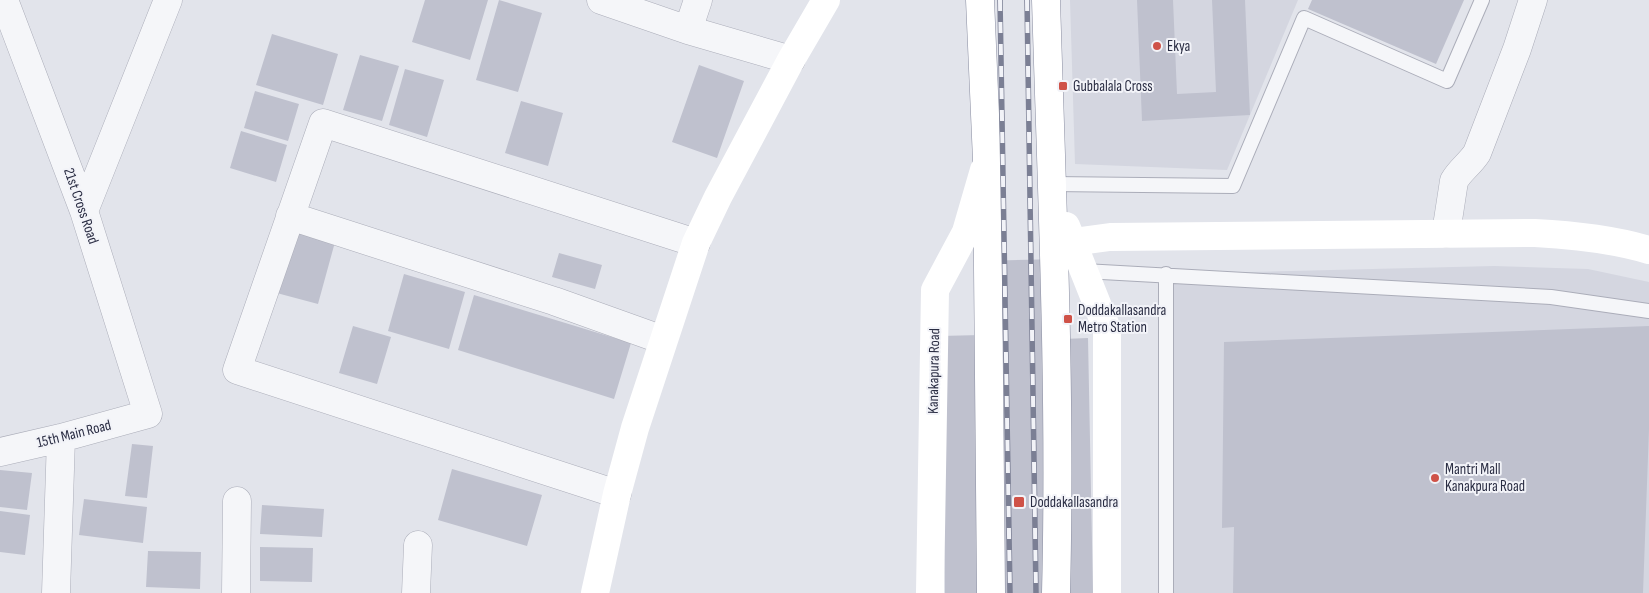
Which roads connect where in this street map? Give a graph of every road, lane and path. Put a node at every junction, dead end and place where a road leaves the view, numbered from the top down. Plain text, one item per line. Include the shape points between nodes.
1 (4, 0) edge
2 (168, 0) edge
3 (601, 0) edge
4 (698, 0) edge
5 (826, 0) edge
6 (980, 0) edge
7 (1046, 0) edge
8 (1482, 0) edge
9 (1533, 0) edge
10 (688, 30) junction
11 (791, 60) junction
12 (987, 160) junction
13 (1052, 184) junction
14 (84, 211) junction
15 (290, 216) junction
16 (1446, 233) junction
17 (1073, 242) junction
18 (696, 243) junction
19 (1649, 250) edge
20 (1084, 270) junction
21 (1166, 274) junction
22 (1649, 311) edge
23 (663, 340) junction
24 (148, 414) joint
25 (61, 438) junction
26 (0, 452) edge
27 (617, 494) junction
28 (237, 501) dead end
29 (418, 545) dead end
30 (56, 593) edge
31 (236, 593) edge
32 (416, 593) edge
33 (595, 593) edge
34 (930, 593) edge
35 (992, 593) edge
36 (1056, 593) edge
37 (1107, 593) edge
38 (1166, 593) edge

1 - 14 street, 21st Cross Road
2 - 14 street
3 - 10 street
4 - 10 street
5 - 11 main road
6 - 12 main road, Kanakapura Road
7 - 13 main road
8 - 13 lane via 1447,82 1304,18 1233,186
9 - 16 street via 1477,154 1454,181
10 - 11 street
11 - 18 main road
12 - 34 main road, Kanakapura Road via 966,232 935,290
12 - 35 main road, Kanakapura Road
13 - 17 main road
13 - 36 main road via 1058,504
14 - 24 street, 21st Cross Road
15 - 18 street via 323,123
15 - 23 street via 554,300
15 - 27 street via 237,370
16 - 17 main road via 1110,237
16 - 19 main road via 1571,235
17 - 20 main road
18 - 23 main road
20 - 21 lane
20 - 37 main road via 1107,329
21 - 22 lane via 1551,297
21 - 38 lane
23 - 27 main road
24 - 25 street, 15th Main Road
25 - 26 street, 15th Main Road
25 - 30 street
27 - 33 main road
28 - 31 street
29 - 32 street

